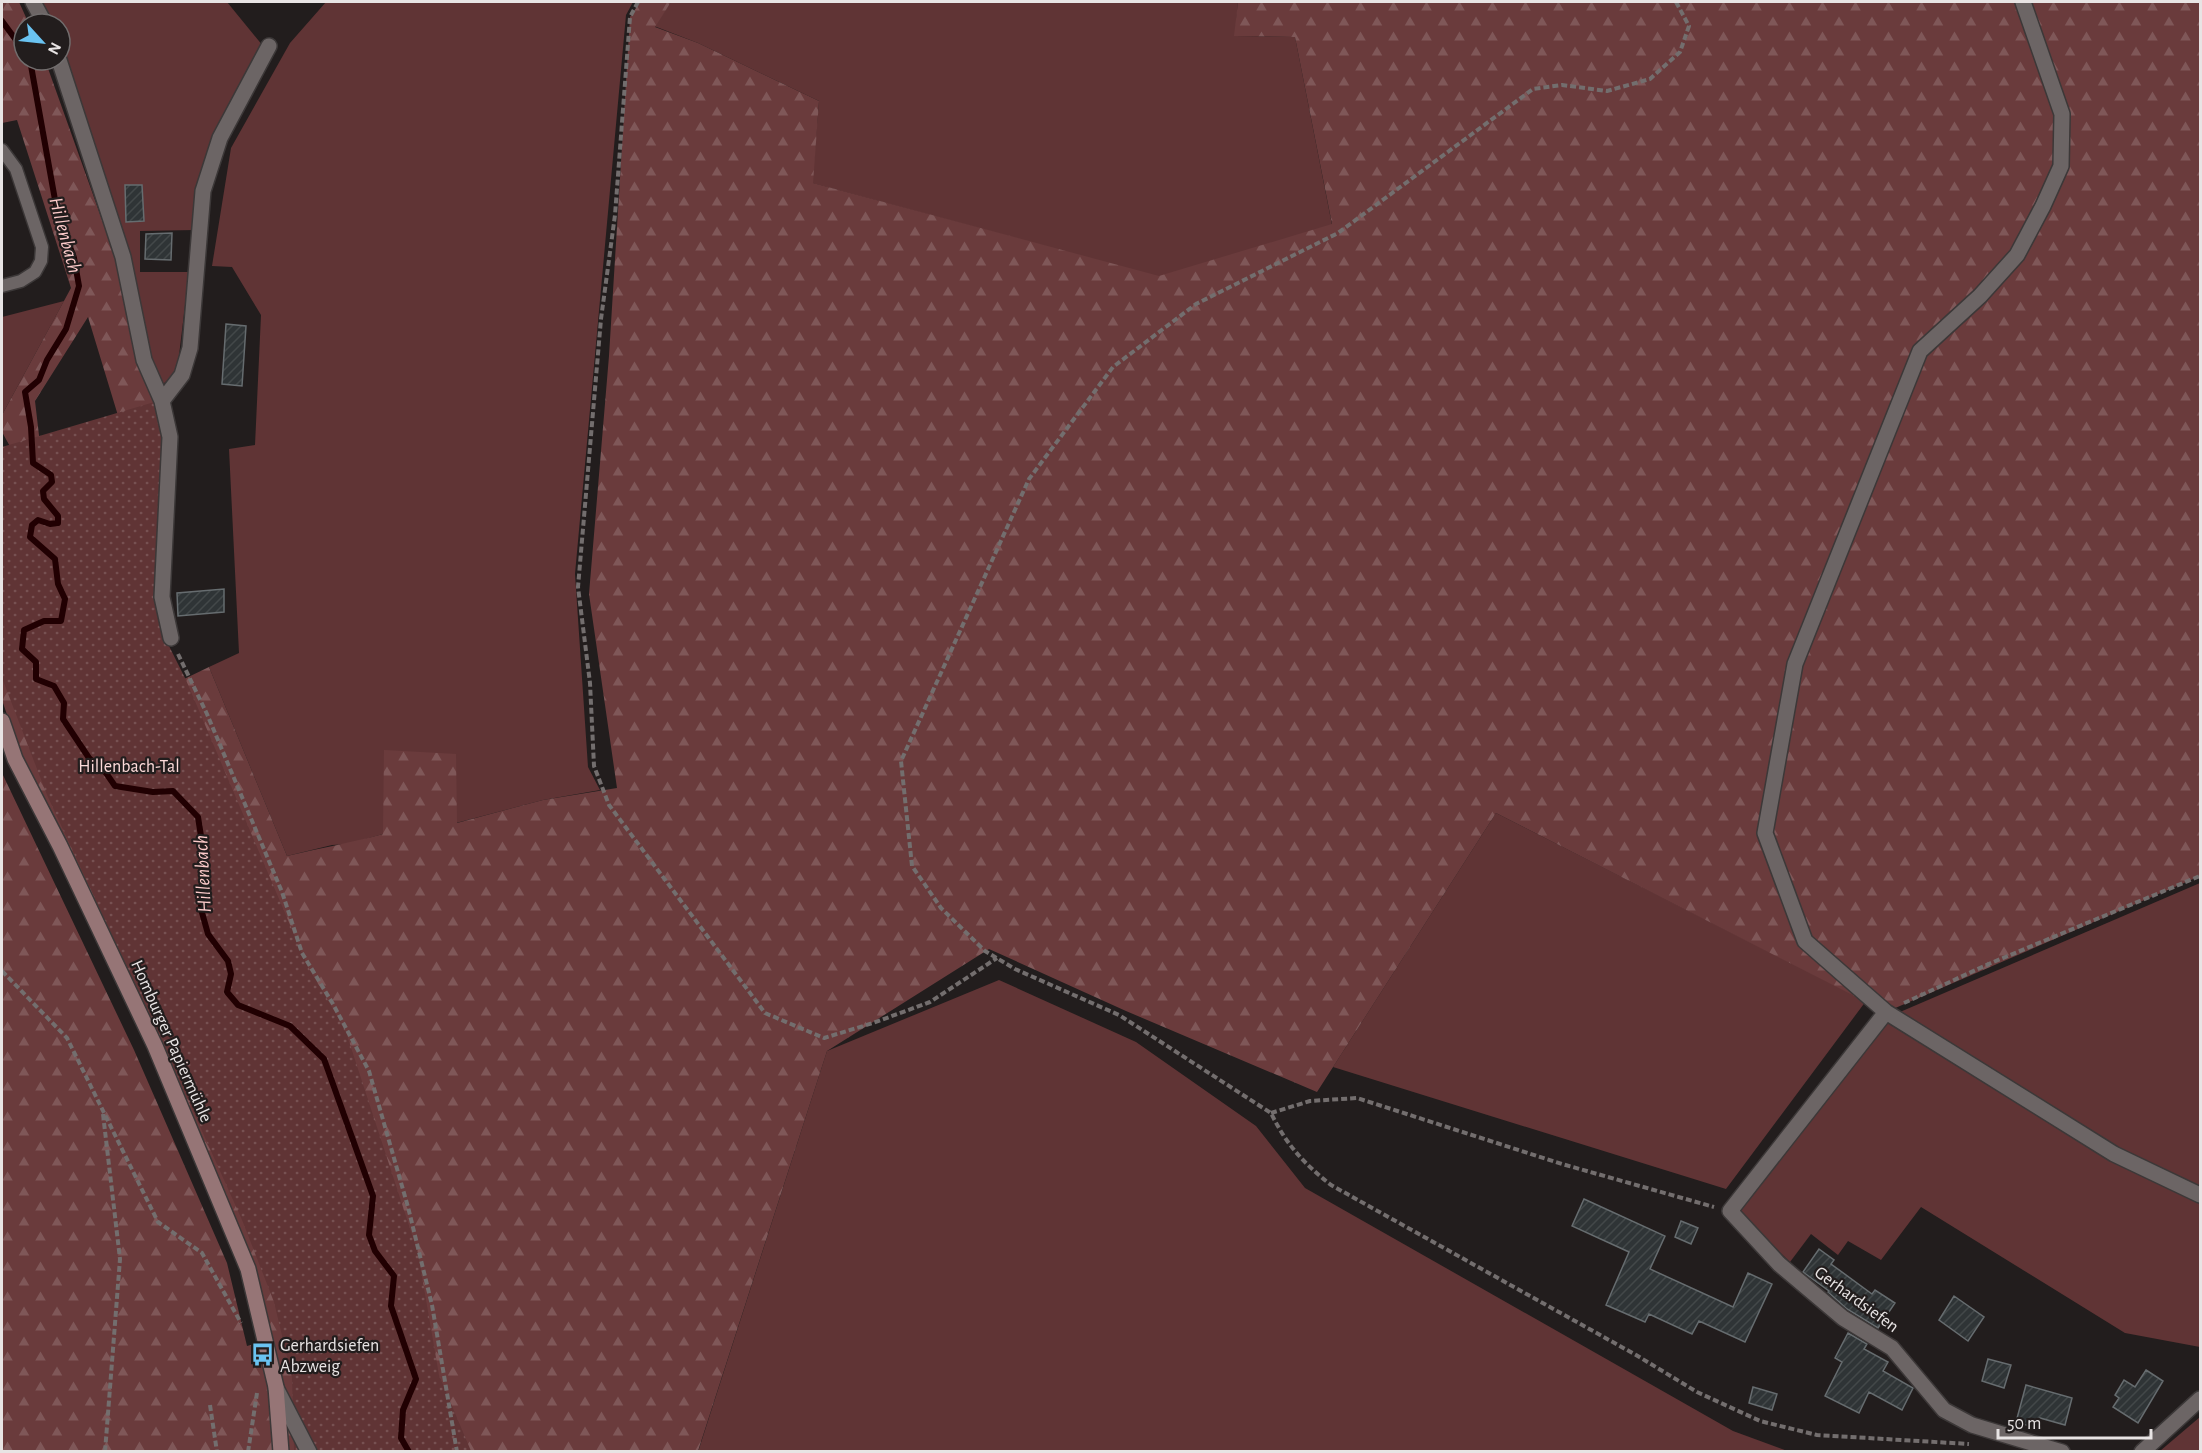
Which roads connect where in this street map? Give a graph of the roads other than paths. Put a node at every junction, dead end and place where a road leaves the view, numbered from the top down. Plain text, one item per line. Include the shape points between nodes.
1 (2023, 2) edge
2 (269, 46) dead end
3 (63, 72) edge
4 (2, 150) edge
5 (2, 286) edge
6 (162, 401) junction
7 (171, 638) road end
8 (2, 721) edge
9 (1886, 1012) junction
10 (2200, 1195) edge
11 (276, 1388) junction
12 (2200, 1399) edge
13 (281, 1452) edge
14 (309, 1452) edge
15 (2062, 1452) edge
16 (2142, 1452) edge

1 - 9 street via 2062,114 2061,166 2017,255 1980,296 1920,351 1795,664 1765,833 1804,941
2 - 6 street via 220,138 203,191 190,348 182,375
3 - 6 street via 123,257 144,360
4 - 5 lane via 16,169 42,247 35,272 21,282
6 - 7 street via 170,437 162,597
8 - 11 main road, Homburger Papiermühle via 15,759 155,1046 248,1269
9 - 10 street via 2114,1154
9 - 15 street, Gerhardsiefen via 1730,1211 1779,1264 1843,1318 1892,1348 1944,1410 1972,1425
11 - 13 main road, Homburger Papiermühle
11 - 14 street
12 - 16 street

